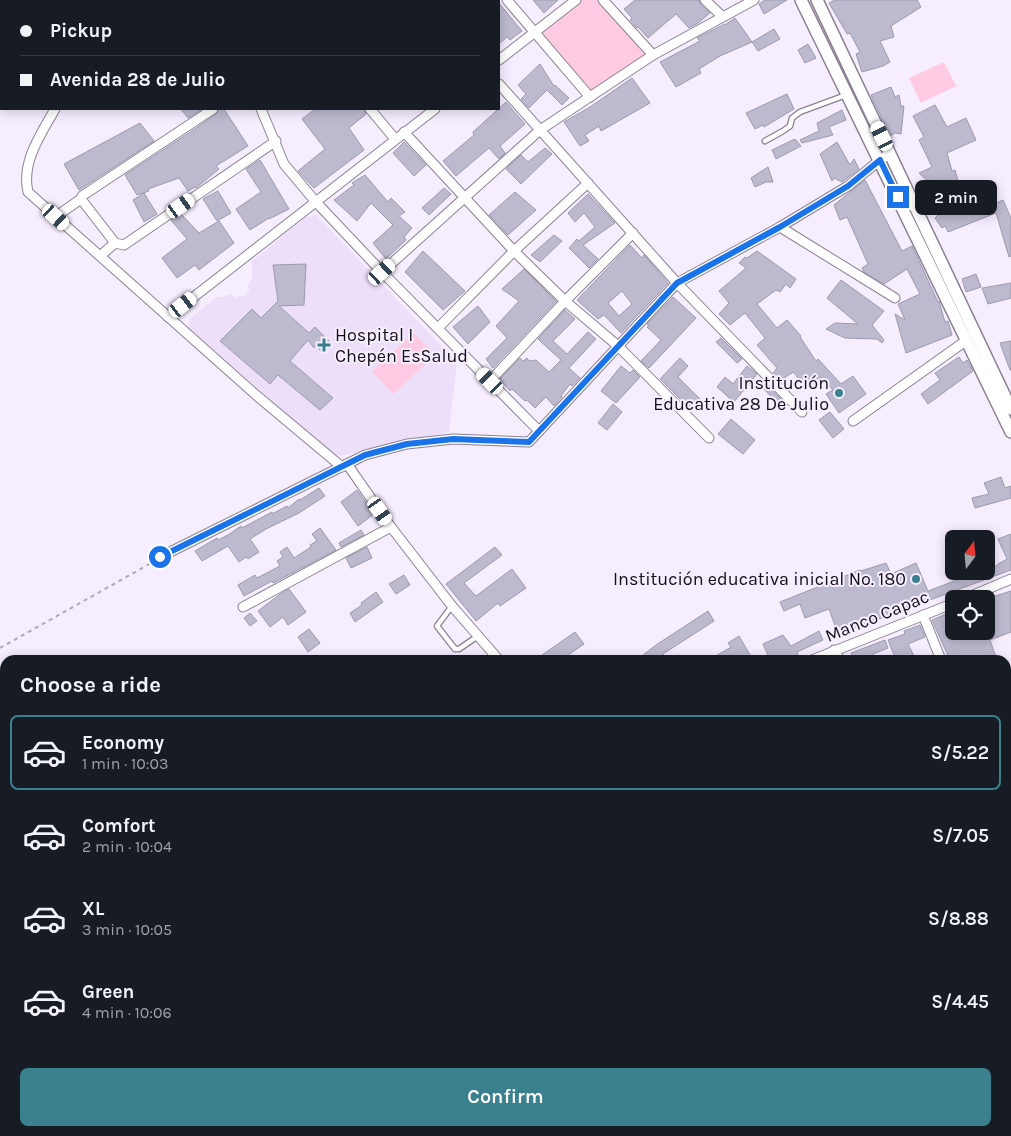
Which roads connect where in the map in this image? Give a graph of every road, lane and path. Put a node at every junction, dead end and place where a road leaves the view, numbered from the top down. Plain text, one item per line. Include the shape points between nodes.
1 (507, 0) edge
2 (576, 0) edge
3 (603, 0) edge
4 (705, 0) edge
5 (754, 0) edge
6 (802, 0) edge
7 (817, 0) edge
8 (722, 17) junction
9 (535, 32) junction
10 (653, 56) junction
11 (500, 59) edge
12 (500, 85) edge
13 (848, 94) junction
14 (590, 97) junction
15 (54, 110) edge
16 (211, 110) edge
17 (261, 110) edge
18 (371, 110) edge
19 (433, 110) edge
20 (540, 130) junction
21 (404, 132) junction
22 (395, 139) junction
23 (276, 141) junction
24 (765, 141) dead end
25 (890, 153) junction
26 (880, 160) junction
27 (588, 183) junction
28 (465, 197) junction
29 (81, 199) junction
30 (315, 201) junction
31 (56, 217) junction
32 (780, 227) junction
33 (633, 233) junction
34 (115, 243) junction
35 (514, 250) junction
36 (100, 256) junction
37 (382, 272) junction
38 (677, 283) junction
39 (950, 292) junction
40 (894, 298) dead end
41 (565, 302) junction
42 (168, 317) junction
43 (438, 328) junction
44 (967, 340) junction
45 (618, 346) junction
46 (490, 381) junction
47 (1005, 404) edge
48 (802, 412) dead end
49 (852, 421) dead end
50 (539, 430) junction
51 (1011, 432) edge
52 (709, 438) dead end
53 (345, 465) junction
54 (391, 527) junction
55 (160, 557) joint
56 (1011, 579) edge
57 (985, 590) edge
58 (452, 606) junction
59 (945, 606) edge
60 (243, 607) dead end
61 (923, 615) junction
62 (478, 636) junction
63 (0, 648) edge
64 (834, 650) junction
65 (495, 655) edge
66 (823, 655) edge
67 (837, 655) edge
68 (939, 655) edge

1 - 9 street
2 - 9 street
3 - 10 street
4 - 8 street
5 - 8 street
6 - 13 street
7 - 25 street
8 - 10 street
9 - 11 street
9 - 14 street
10 - 14 street
12 - 20 street
13 - 24 lane via 800,112 792,118 790,126
13 - 26 street
14 - 20 street
15 - 31 street via 31,152 25,182 28,192
16 - 29 street
17 - 23 street
18 - 22 street
19 - 21 street
20 - 27 street
20 - 28 street
21 - 22 street
21 - 28 street
22 - 30 street
23 - 30 street via 284,164
23 - 34 street via 124,245
25 - 26 street
25 - 39 street
26 - 32 street via 848,186
26 - 39 street
27 - 33 street
27 - 35 street
28 - 35 street
28 - 37 street
29 - 31 street
29 - 34 street
30 - 37 street
30 - 42 street
31 - 36 street
32 - 38 street
32 - 40 street
33 - 38 street
33 - 41 street
34 - 36 street
35 - 41 street
35 - 43 street
36 - 42 street
37 - 43 street
38 - 45 street
38 - 48 street
39 - 44 street
39 - 47 street
41 - 45 street
41 - 46 street
42 - 53 street via 256,396
43 - 46 street
44 - 47 street
44 - 49 street
45 - 50 street
45 - 52 street
46 - 50 street
47 - 51 street
50 - 53 street via 529,442 453,439 407,444 365,455
53 - 54 street
53 - 55 street
54 - 58 street
54 - 60 street
55 - 63 path
56 - 57 street
58 - 62 street
58 - 62 lane via 437,626 455,649
59 - 61 street, Manco Capac
61 - 64 street, Manco Capac
61 - 68 street
62 - 65 street
64 - 66 street, Manco Capac
64 - 67 street

